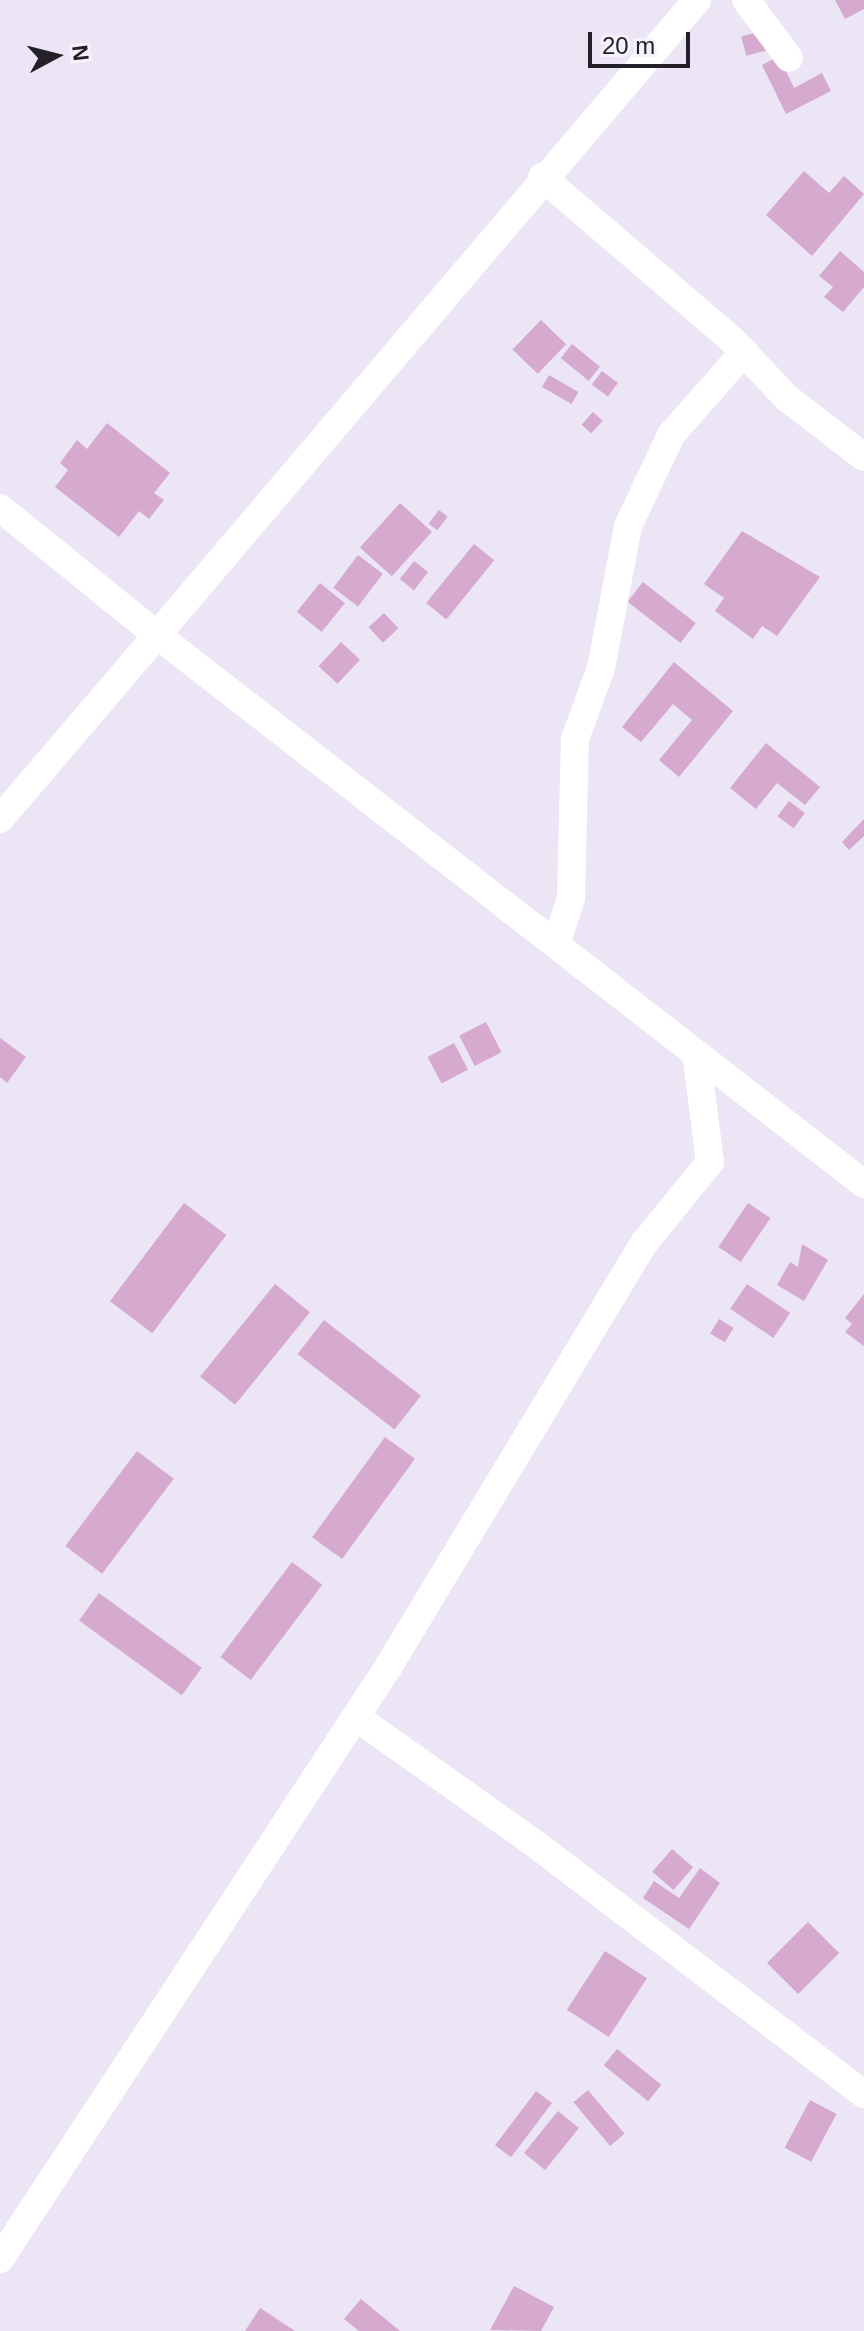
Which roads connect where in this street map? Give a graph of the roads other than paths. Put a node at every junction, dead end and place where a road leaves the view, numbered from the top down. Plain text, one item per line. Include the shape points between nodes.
1 (697, 0) edge
2 (746, 0) edge
3 (789, 58) dead end
4 (542, 177) junction
5 (744, 352) junction
6 (864, 457) edge
7 (0, 508) edge
8 (157, 635) junction
9 (0, 819) edge
10 (556, 944) junction
11 (697, 1060) junction
12 (864, 1184) edge
13 (356, 1717) junction
14 (864, 2094) edge
15 (0, 2259) edge

1 - 4 street
2 - 3 street
4 - 5 street
4 - 8 street
5 - 6 street via 787,398
5 - 10 street via 671,435 628,526 601,668 575,739 571,898
7 - 8 street
8 - 9 street
8 - 10 street
10 - 11 street
11 - 12 street
11 - 13 street via 710,1162 645,1242
13 - 14 street via 538,1846
13 - 15 street

